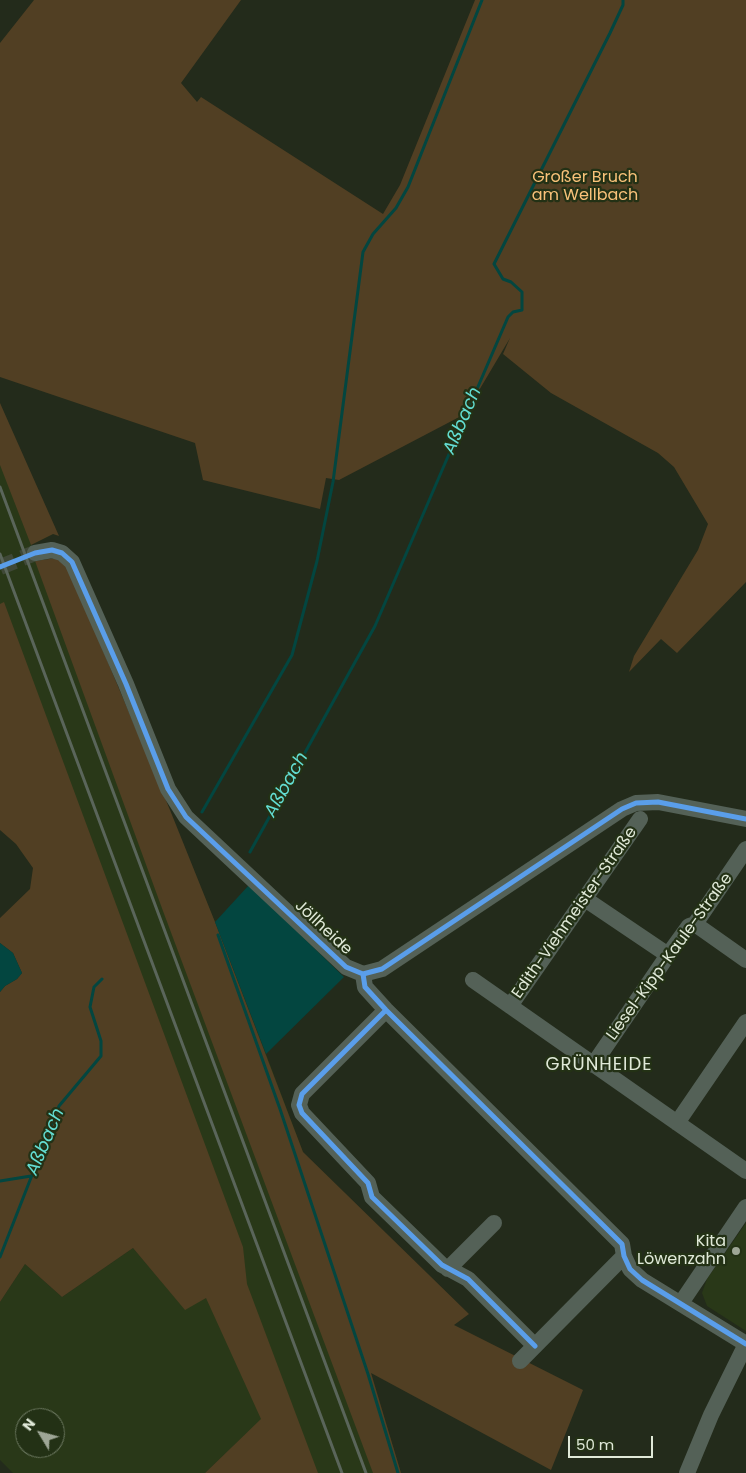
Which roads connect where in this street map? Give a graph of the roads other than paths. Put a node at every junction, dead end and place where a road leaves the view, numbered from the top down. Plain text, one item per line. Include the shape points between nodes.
1 (35, 553) tunnel mouth
2 (640, 819) dead end
3 (746, 819) edge
4 (746, 849) edge
5 (585, 899) junction
6 (695, 924) junction
7 (668, 955) junction
8 (746, 960) edge
9 (363, 974) junction
10 (473, 980) dead end
11 (510, 1006) junction
12 (386, 1010) junction
13 (746, 1022) edge
14 (593, 1065) junction
15 (677, 1123) junction
16 (746, 1171) edge
17 (746, 1207) edge
18 (494, 1223) dead end
19 (624, 1256) junction
20 (448, 1269) junction
21 (681, 1303) junction
22 (746, 1344) edge
23 (535, 1346) junction
24 (520, 1360) dead end
25 (687, 1473) edge

1 - 9 street, Jöllheide via 52,550 62,553 72,562 168,789 186,817 346,967
2 - 5 street, Edith-Viehmeister-Straße
3 - 9 street via 658,802 636,803 622,809 382,969
4 - 6 street, Liesel-Kipp-Kaule-Straße
5 - 7 street
5 - 11 street, Edith-Viehmeister-Straße
6 - 7 street, Liesel-Kipp-Kaule-Straße via 689,926
6 - 8 street
7 - 14 street, Liesel-Kipp-Kaule-Straße
9 - 12 street via 364,987
10 - 11 street, Edith-Viehmeister-Straße
11 - 14 street, Edith-Viehmeister-Straße
12 - 19 street via 622,1244
12 - 20 street via 302,1094 298,1105 368,1183 372,1197
13 - 15 street
14 - 15 street, Edith-Viehmeister-Straße
15 - 16 street, Edith-Viehmeister-Straße
17 - 21 street
18 - 20 street
19 - 21 street via 630,1269 642,1280
19 - 23 street
20 - 23 street via 468,1279
21 - 22 street
22 - 25 street
23 - 24 street

